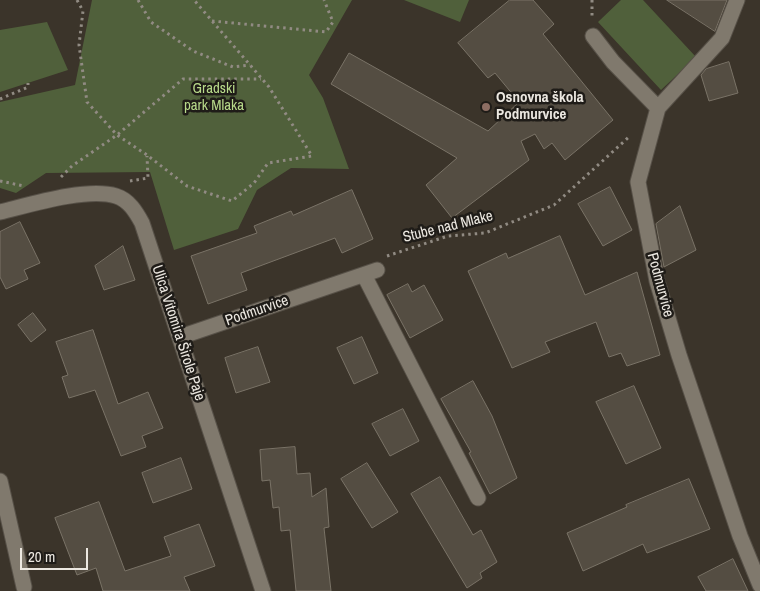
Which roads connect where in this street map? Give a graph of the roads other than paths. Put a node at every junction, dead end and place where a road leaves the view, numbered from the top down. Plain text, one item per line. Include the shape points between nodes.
1 (737, 0) edge
2 (593, 36) dead end
3 (657, 110) junction
4 (0, 212) edge
5 (180, 338) junction
6 (0, 481) edge
7 (478, 498) dead end
8 (760, 585) edge
9 (24, 587) dead end
10 (263, 591) edge

1 - 3 street, Podmurvice via 722,38
2 - 3 street
3 - 8 street, Podmurvice via 638,182 657,281 740,536
4 - 5 street, Ulica Vitomira Širole Paje via 72,196 109,195 124,200 142,223
5 - 7 street, Podmurvice via 375,267
5 - 10 street, Ulica Vitomira Širole Paje
6 - 9 street

